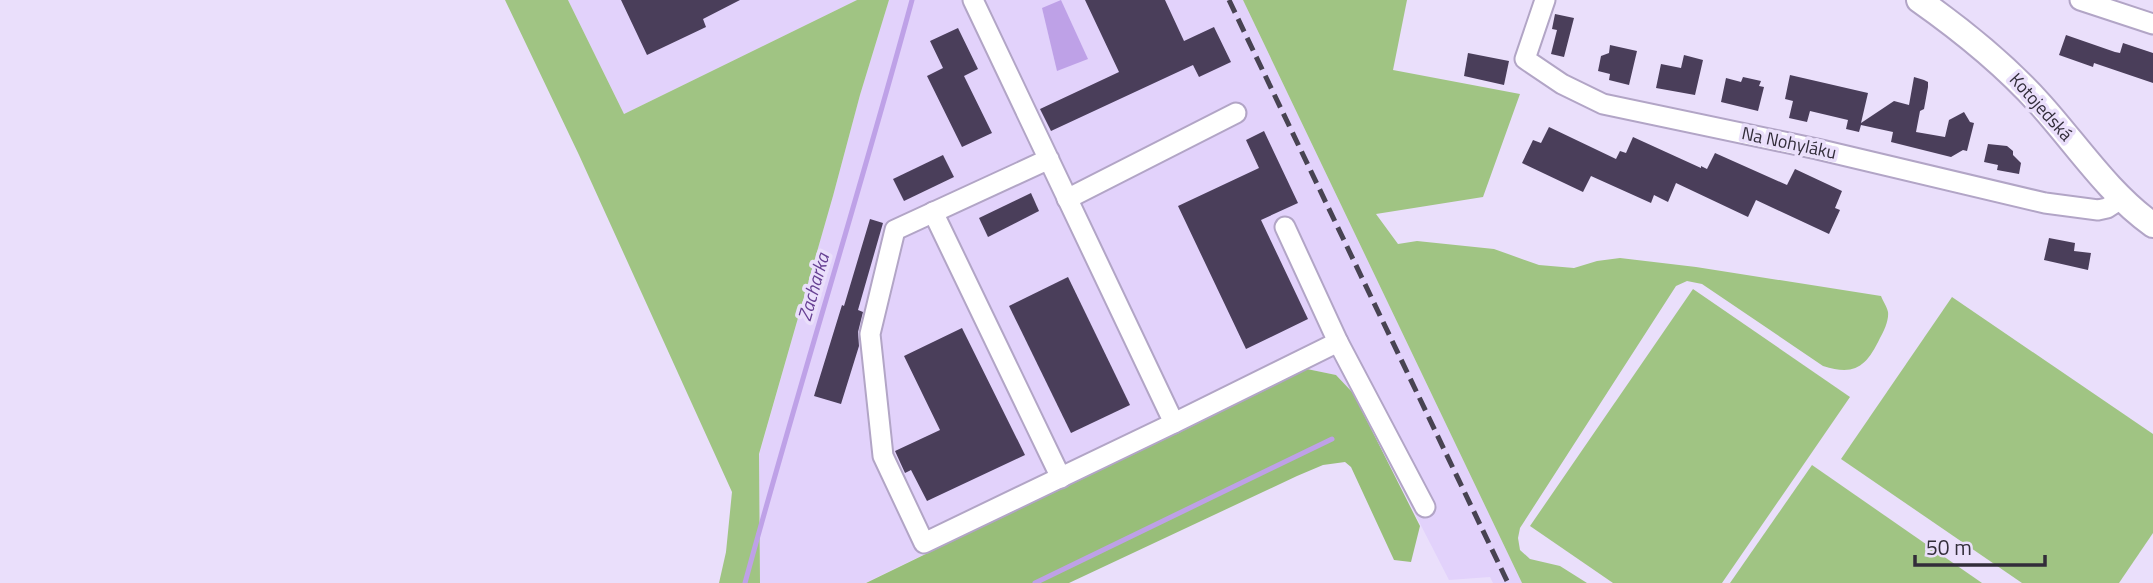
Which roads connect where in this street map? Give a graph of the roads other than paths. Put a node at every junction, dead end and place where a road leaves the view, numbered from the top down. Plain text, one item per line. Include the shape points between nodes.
1 (973, 0) edge
2 (1545, 0) edge
3 (1919, 0) edge
4 (2080, 0) edge
5 (2153, 24) edge
6 (1236, 113) dead end
7 (1049, 159) junction
8 (1067, 199) junction
9 (2121, 199) junction
10 (933, 212) junction
11 (2153, 225) edge
12 (1285, 228) dead end
13 (1338, 342) junction
14 (1174, 423) junction
15 (1062, 478) junction
16 (1425, 507) dead end

1 - 7 street
2 - 9 street, Na Nohyláku via 1525,59 1603,104 2045,203 2098,210
3 - 9 main road, Kotojedská via 2009,71
4 - 5 street
6 - 8 street
7 - 8 street
7 - 10 street
8 - 14 street
9 - 11 main road, Kotojedská
10 - 15 street
10 - 15 street via 895,230 870,334 883,456 924,543
12 - 13 street
13 - 14 street
13 - 16 street
14 - 15 street

